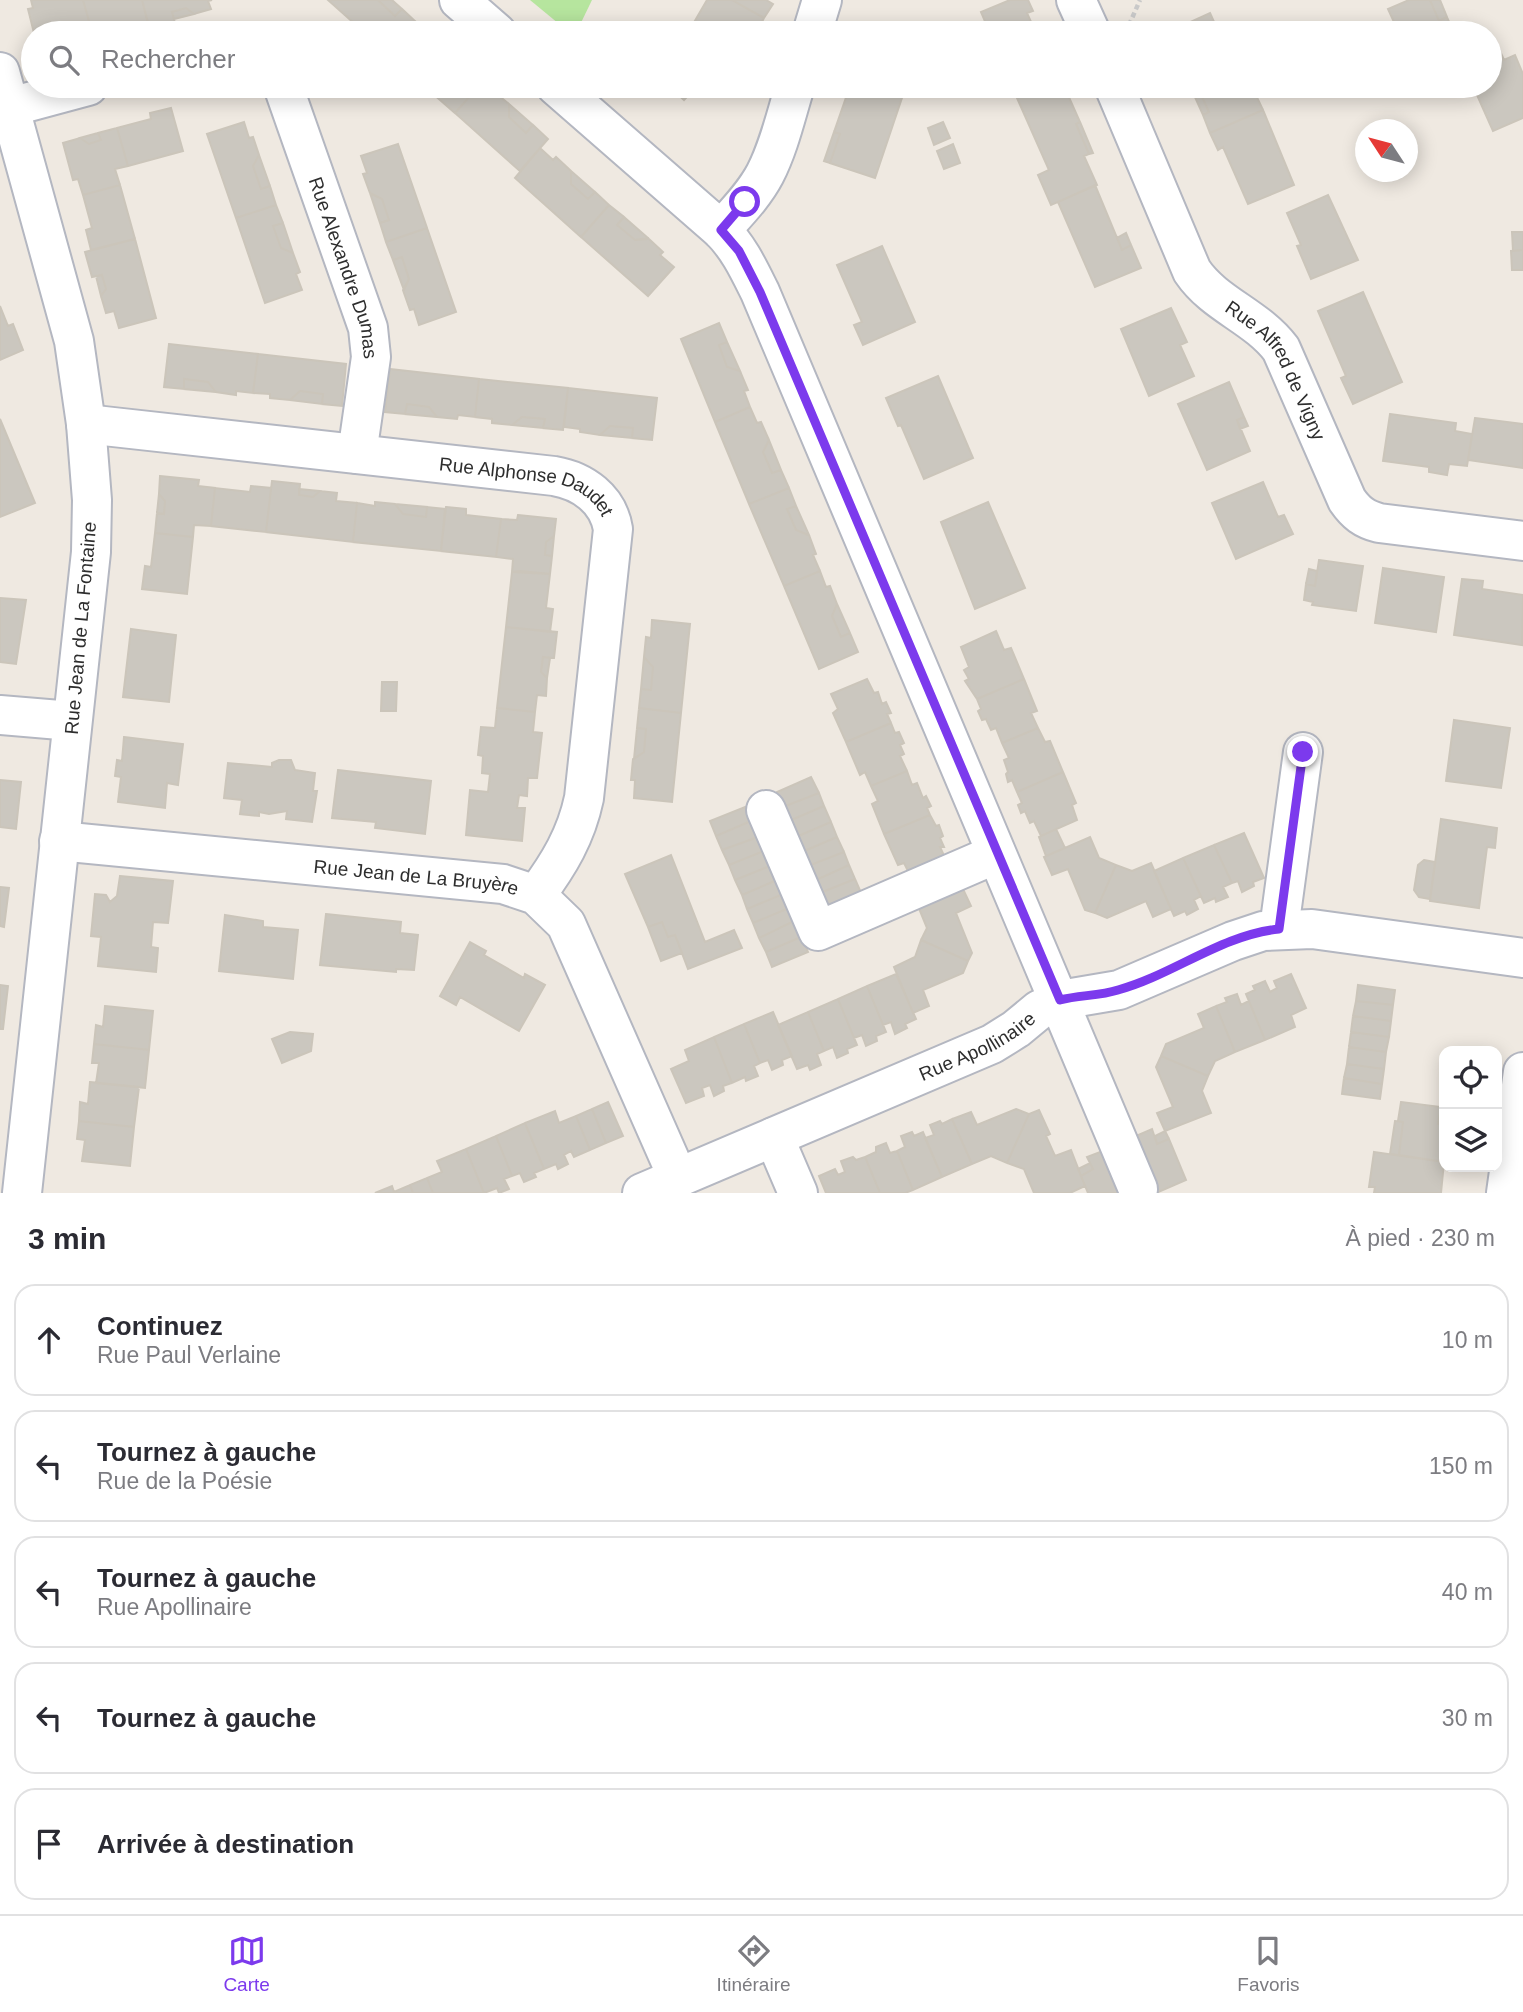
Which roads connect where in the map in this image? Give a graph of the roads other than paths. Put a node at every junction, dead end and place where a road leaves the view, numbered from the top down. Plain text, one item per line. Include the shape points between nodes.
1 (459, 0) edge
2 (822, 0) edge
3 (1076, 0) edge
4 (483, 21) edge
5 (816, 21) edge
6 (1086, 21) edge
7 (5, 90) edge
8 (287, 98) edge
9 (570, 98) edge
10 (791, 98) edge
11 (1119, 98) edge
12 (721, 230) junction
13 (86, 424) junction
14 (358, 454) junction
15 (1523, 541) edge
16 (0, 715) edge
17 (72, 722) junction
18 (1303, 752) dead end
19 (766, 810) dead end
20 (59, 841) junction
21 (996, 854) junction
22 (536, 895) junction
23 (1279, 929) junction
24 (1523, 958) edge
25 (1060, 1000) junction
26 (1523, 1072) edge
27 (775, 1137) junction
28 (678, 1178) junction
29 (1138, 1189) dead end
30 (22, 1193) edge
31 (642, 1193) edge
32 (799, 1193) edge
33 (1506, 1193) edge

1 - 4 street
2 - 5 street
3 - 6 street
7 - 13 street, Rue Jean de La Fontaine via 69,321
8 - 14 street, Rue Alexandre Dumas via 368,328 371,357
9 - 12 street
10 - 12 street via 765,174
11 - 15 street, Rue Alfred de Vigny via 1192,271 1212,294 1264,329 1281,349 1353,509 1379,523
12 - 21 street via 739,251 760,292
13 - 14 street, Rue Alphonse Daudet
13 - 17 street, Rue Jean de La Fontaine via 92,500 90,552
14 - 22 street, Rue Alphonse Daudet via 568,478 589,489 612,519 584,798 568,849
16 - 17 street
17 - 20 street, Rue Jean de La Fontaine
18 - 23 street
19 - 21 street via 818,931
20 - 22 street, Rue Jean de La Bruyère via 503,884
20 - 30 street, Rue Jean de La Fontaine
21 - 25 street
22 - 28 street, Rue Jean de La Bruyère via 566,924
23 - 24 street, Rue Apollinaire via 1312,929
23 - 25 street, Rue Apollinaire via 1233,941 1119,990
25 - 27 street, Rue Apollinaire via 992,1044
25 - 29 street
26 - 33 street
27 - 28 street, Rue Apollinaire
27 - 32 street
28 - 31 street, Rue Apollinaire

